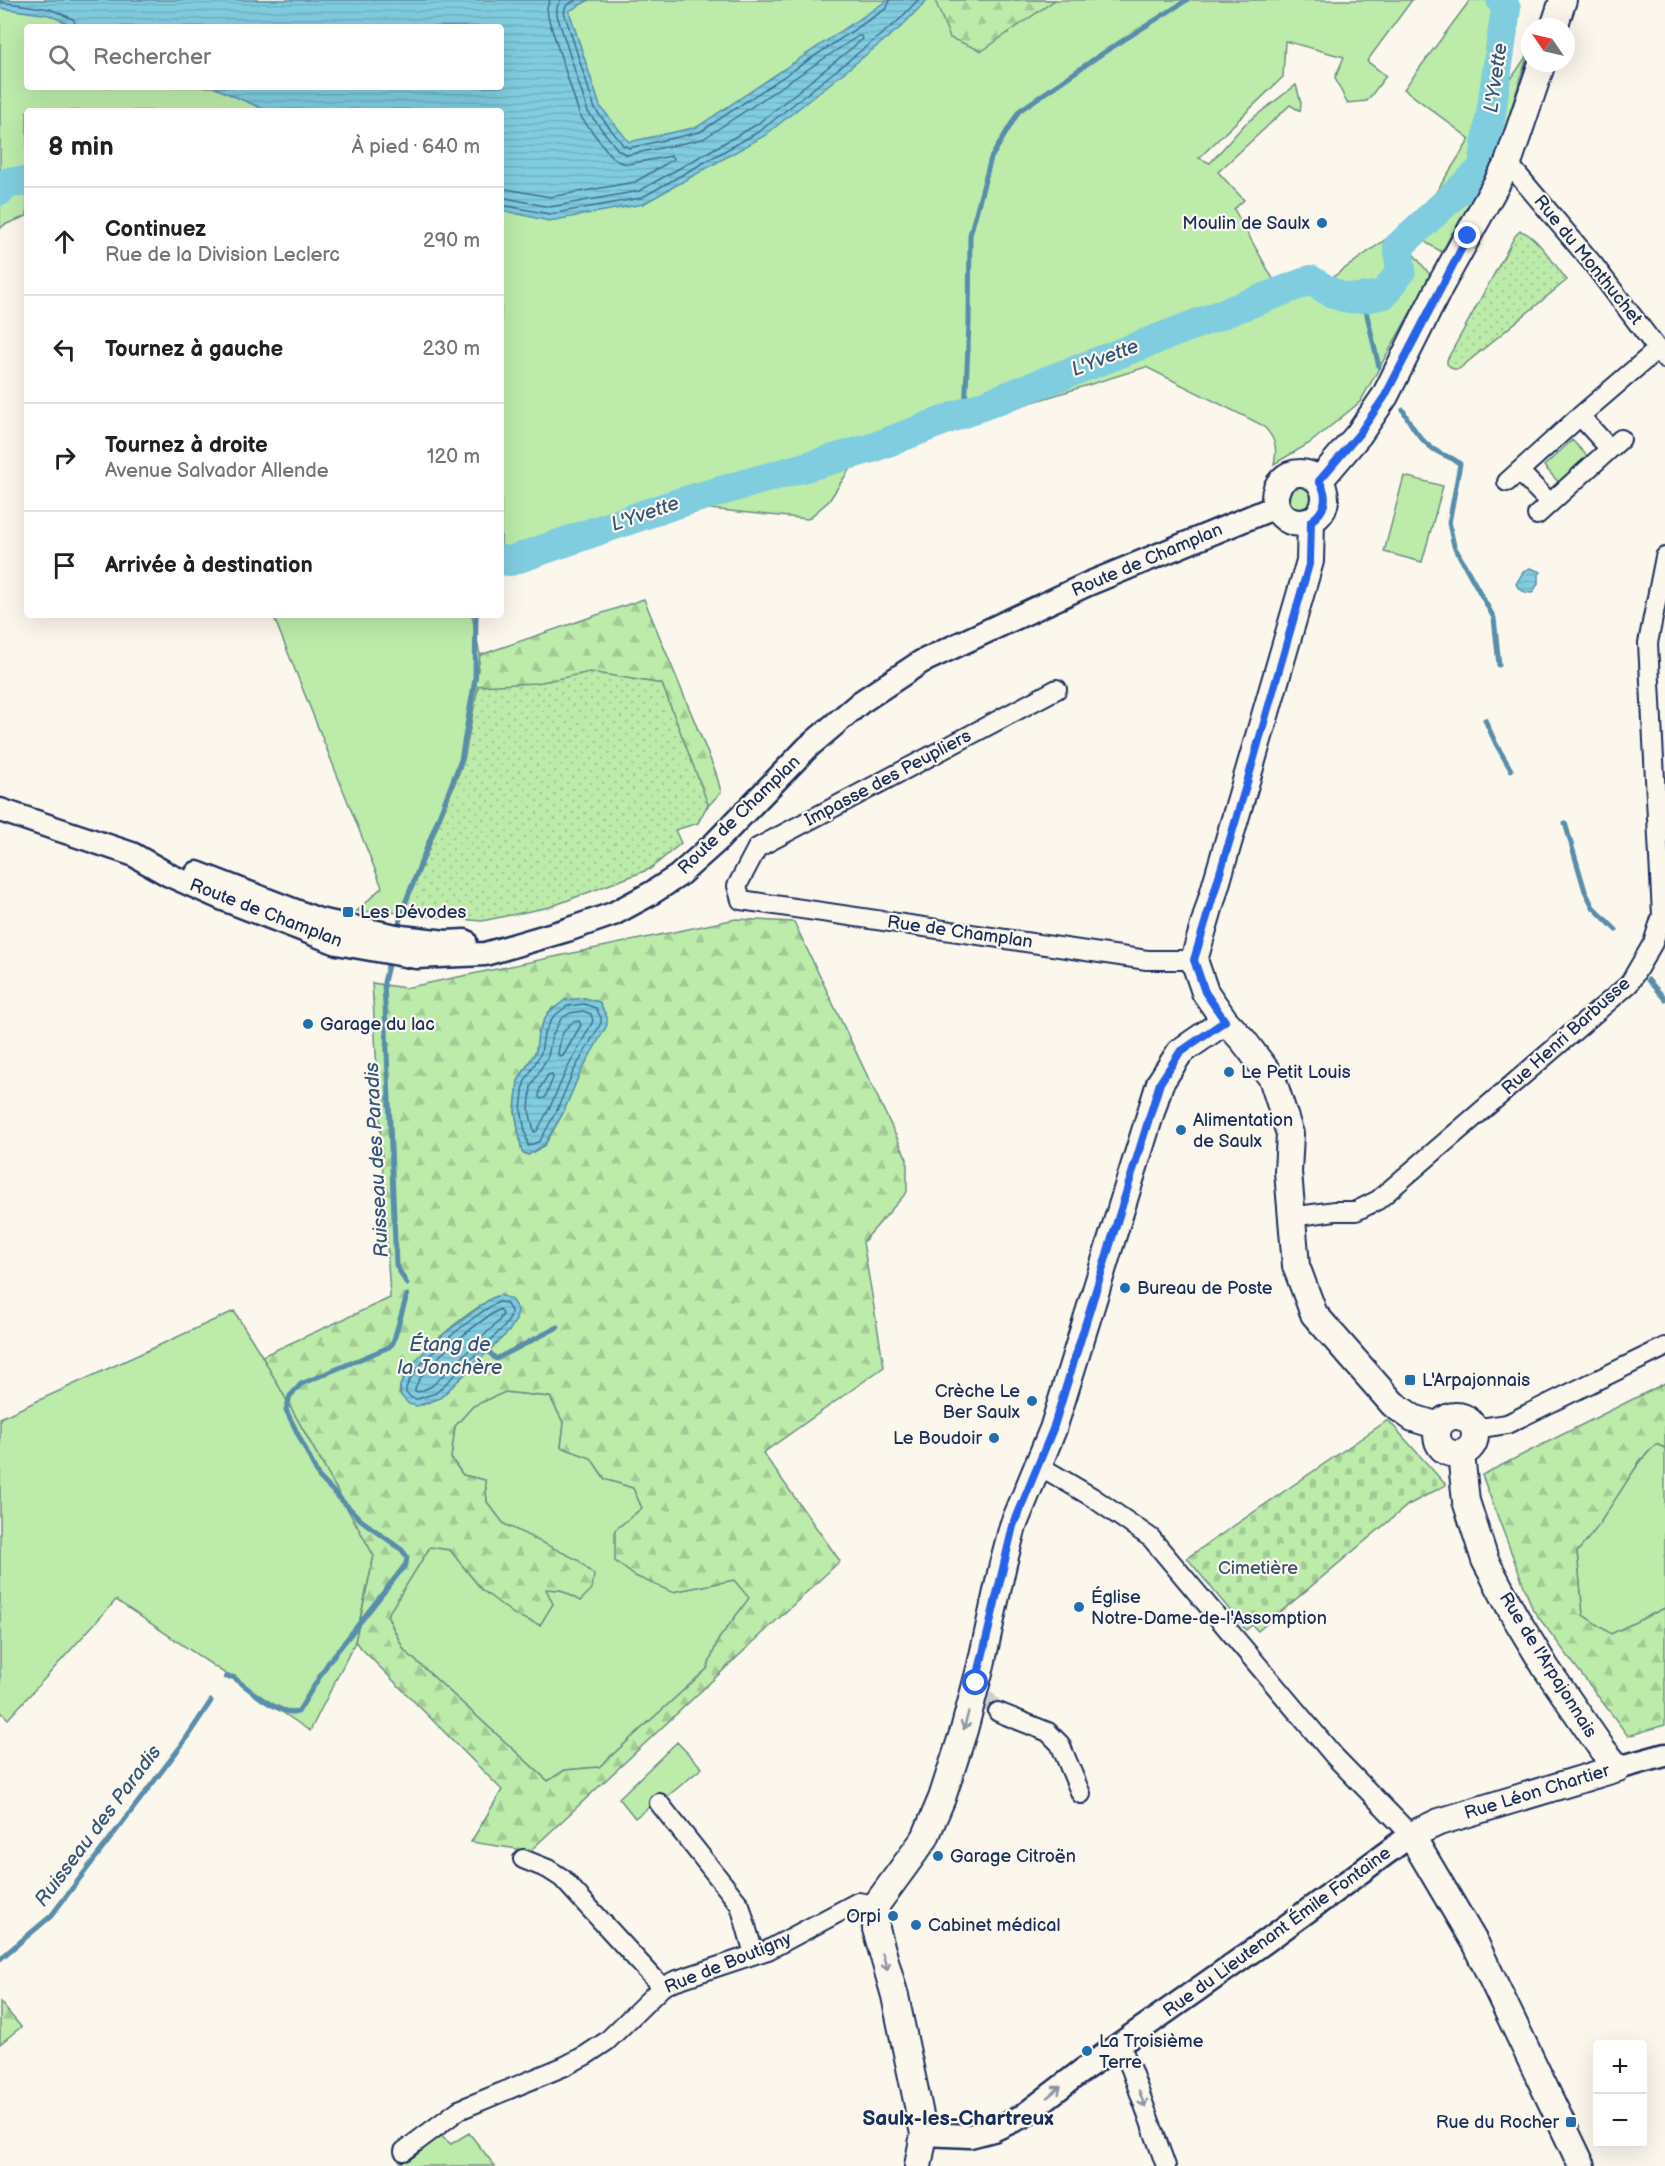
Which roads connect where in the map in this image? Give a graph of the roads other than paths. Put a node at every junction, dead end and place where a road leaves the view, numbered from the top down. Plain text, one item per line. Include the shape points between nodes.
1 (1563, 0) edge
2 (1557, 18) edge
3 (1539, 72) edge
4 (1508, 163) junction
5 (1662, 354) edge
6 (1580, 416) junction
7 (1319, 481) junction
8 (1278, 511) junction
9 (1311, 521) junction
10 (1665, 557) edge
11 (1057, 689) dead end
12 (0, 810) edge
13 (737, 886) joint
14 (1661, 933) edge
15 (1194, 960) junction
16 (1225, 1021) junction
17 (1291, 1217) junction
18 (1665, 1347) edge
19 (1439, 1426) junction
20 (1474, 1429) junction
21 (1461, 1454) junction
22 (1038, 1465) junction
23 (998, 1712) tunnel mouth
24 (1665, 1755) edge
25 (1618, 1768) junction
26 (1081, 1794) dead end
27 (659, 1803) dead end
28 (1411, 1835) junction
29 (523, 1859) dead end
30 (876, 1905) junction
31 (754, 1954) junction
32 (662, 1987) junction
33 (1119, 2045) junction
34 (924, 2134) junction
35 (404, 2151) dead end
36 (918, 2166) edge
37 (1166, 2166) edge
38 (1582, 2166) edge

1 - 2 main road
3 - 4 main road
4 - 5 street, Rue du Monthuchet
4 - 7 main road via 1385,396
5 - 6 street
6 - 6 street via 1616,444 1543,509 1513,477
7 - 8 main road via 1305,473 1289,475 1277,487
7 - 9 main road via 1325,503
8 - 9 main road via 1296,523
8 - 12 street, Route de Champlan via 1268,510 1088,584 921,662 861,702 808,747 716,843 678,876 613,914 567,930 498,941 337,943 169,875 132,854
9 - 15 main road via 1310,561
10 - 14 street, Rue Henri Barbusse via 1648,643
11 - 13 street, Impasse des Peupliers via 757,848
13 - 15 street, Rue de Champlan via 741,900 1148,960
14 - 17 street, Rue Henri Barbusse via 1629,984 1378,1200 1356,1211
15 - 16 main road via 1205,992
16 - 17 main road via 1272,1077 1290,1134
16 - 22 main road via 1180,1052 1160,1083 1053,1429
17 - 19 main road via 1296,1266 1314,1314 1394,1404 1413,1418
18 - 20 street via 1507,1424
19 - 20 main road via 1443,1420 1457,1416
19 - 21 main road via 1436,1433 1441,1448
20 - 21 main road via 1473,1444
21 - 25 main road, Rue de l'Arpajonnais via 1466,1501 1485,1560 1546,1668
22 - 28 street via 1150,1538 1335,1757
22 -> 30 main road via 1013,1526 981,1682 935,1818
23 - 26 street via 1048,1732 1060,1744
24 - 25 street, Rue Léon Chartier
25 - 28 main road, Rue Léon Chartier via 1439,1822
27 - 31 street via 740,1905
28 - 33 street, Rue du Lieutenant Émile Fontaine
28 - 38 main road via 1476,1945
29 - 32 street via 562,1878
30 - 31 street, Rue de Boutigny via 858,1902
30 -> 34 main road via 876,1929 895,1996
31 - 32 street, Rue de Boutigny
32 - 35 street, Rue de Boutigny via 607,2041 586,2055 459,2110
34 -> 33 street, Rue du Lieutenant Émile Fontaine via 970,2136 1009,2124
33 -> 37 street
34 - 36 main road

